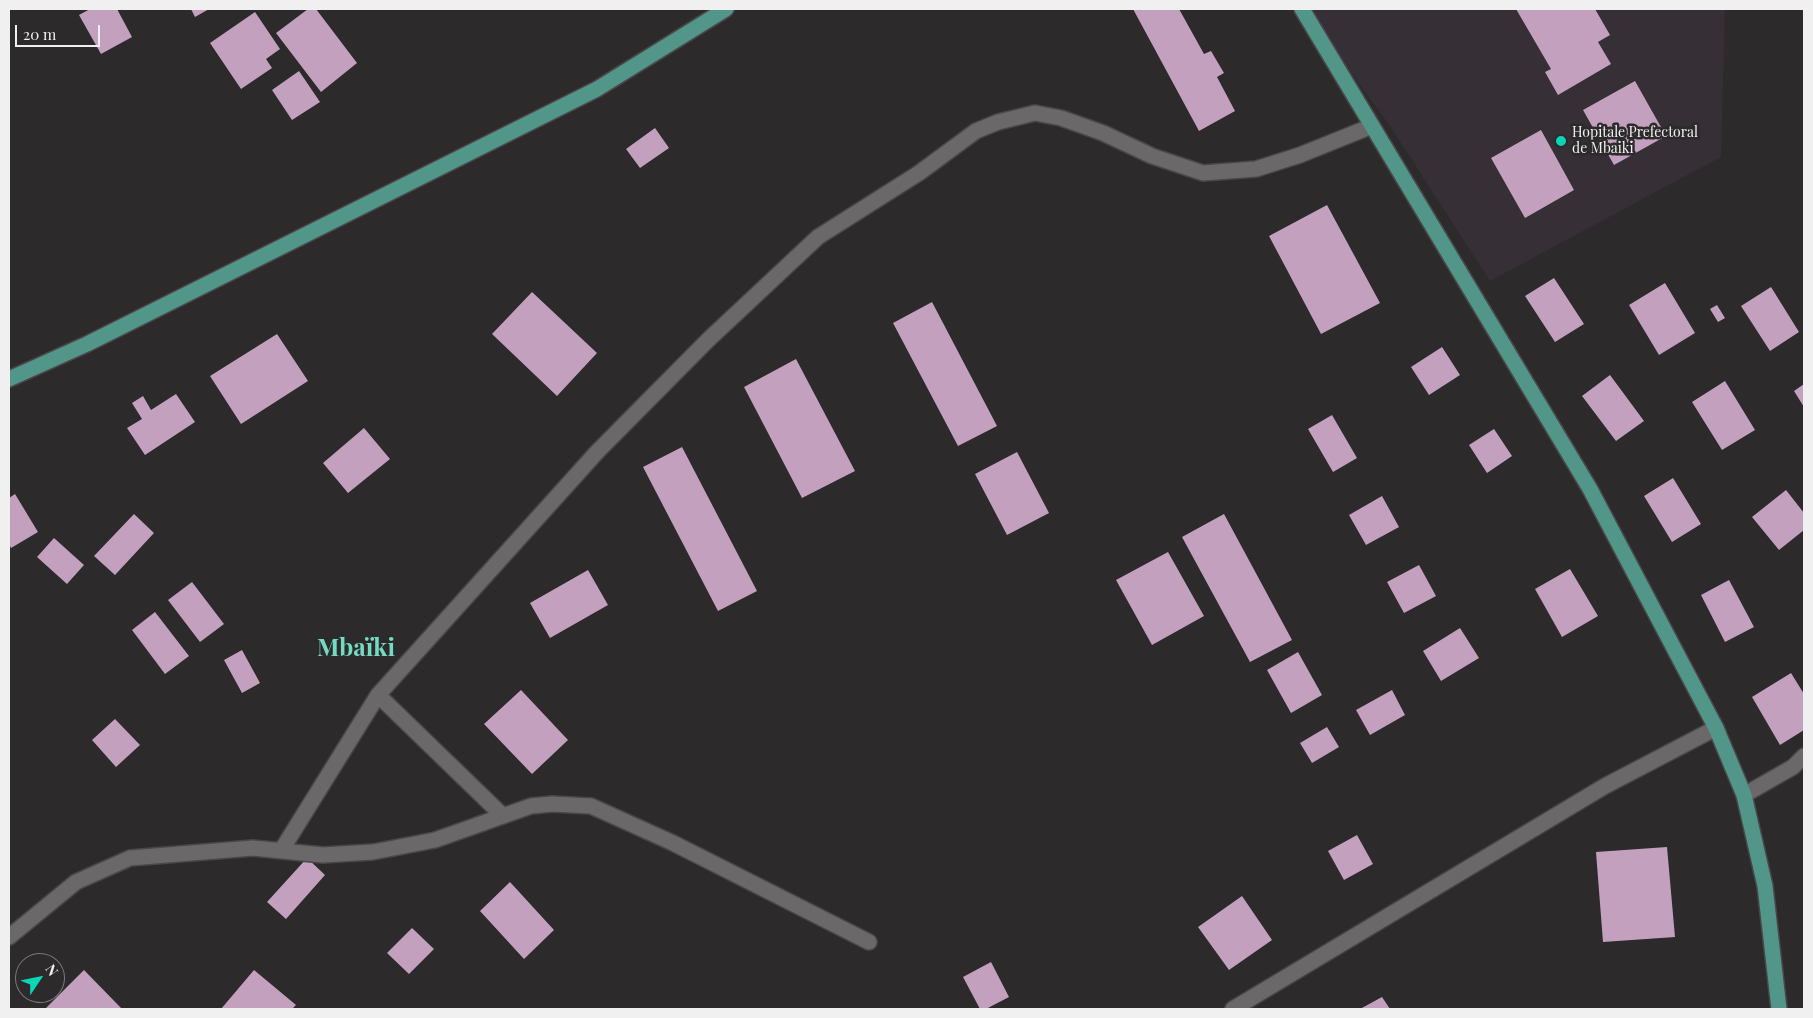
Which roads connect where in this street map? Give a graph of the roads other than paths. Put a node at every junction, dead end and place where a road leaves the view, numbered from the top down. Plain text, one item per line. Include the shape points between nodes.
1 (726, 9) edge
2 (1302, 9) edge
3 (1372, 126) junction
4 (9, 380) edge
5 (378, 695) junction
6 (1716, 728) junction
7 (1804, 756) edge
8 (1799, 766) edge
9 (1744, 795) junction
10 (503, 816) junction
11 (281, 851) junction
12 (9, 937) edge
13 (869, 942) dead end
14 (1233, 1009) edge
15 (1778, 1009) edge

1 - 4 main road via 597,89
2 - 3 main road
3 - 5 street via 1300,155 1256,168 1203,173 1152,156 1103,133 1061,118 1035,113 998,122 976,132 920,173 818,237 777,274 597,452
3 - 6 main road via 1590,489
5 - 10 street
5 - 11 street
6 - 9 main road
6 - 14 street via 1605,786
7 - 8 street
8 - 9 street
9 - 15 main road via 1766,886
10 - 11 street via 436,840 373,852 323,855
10 - 13 street via 531,806 591,806 673,843
11 - 12 street via 253,848 130,858 76,882

